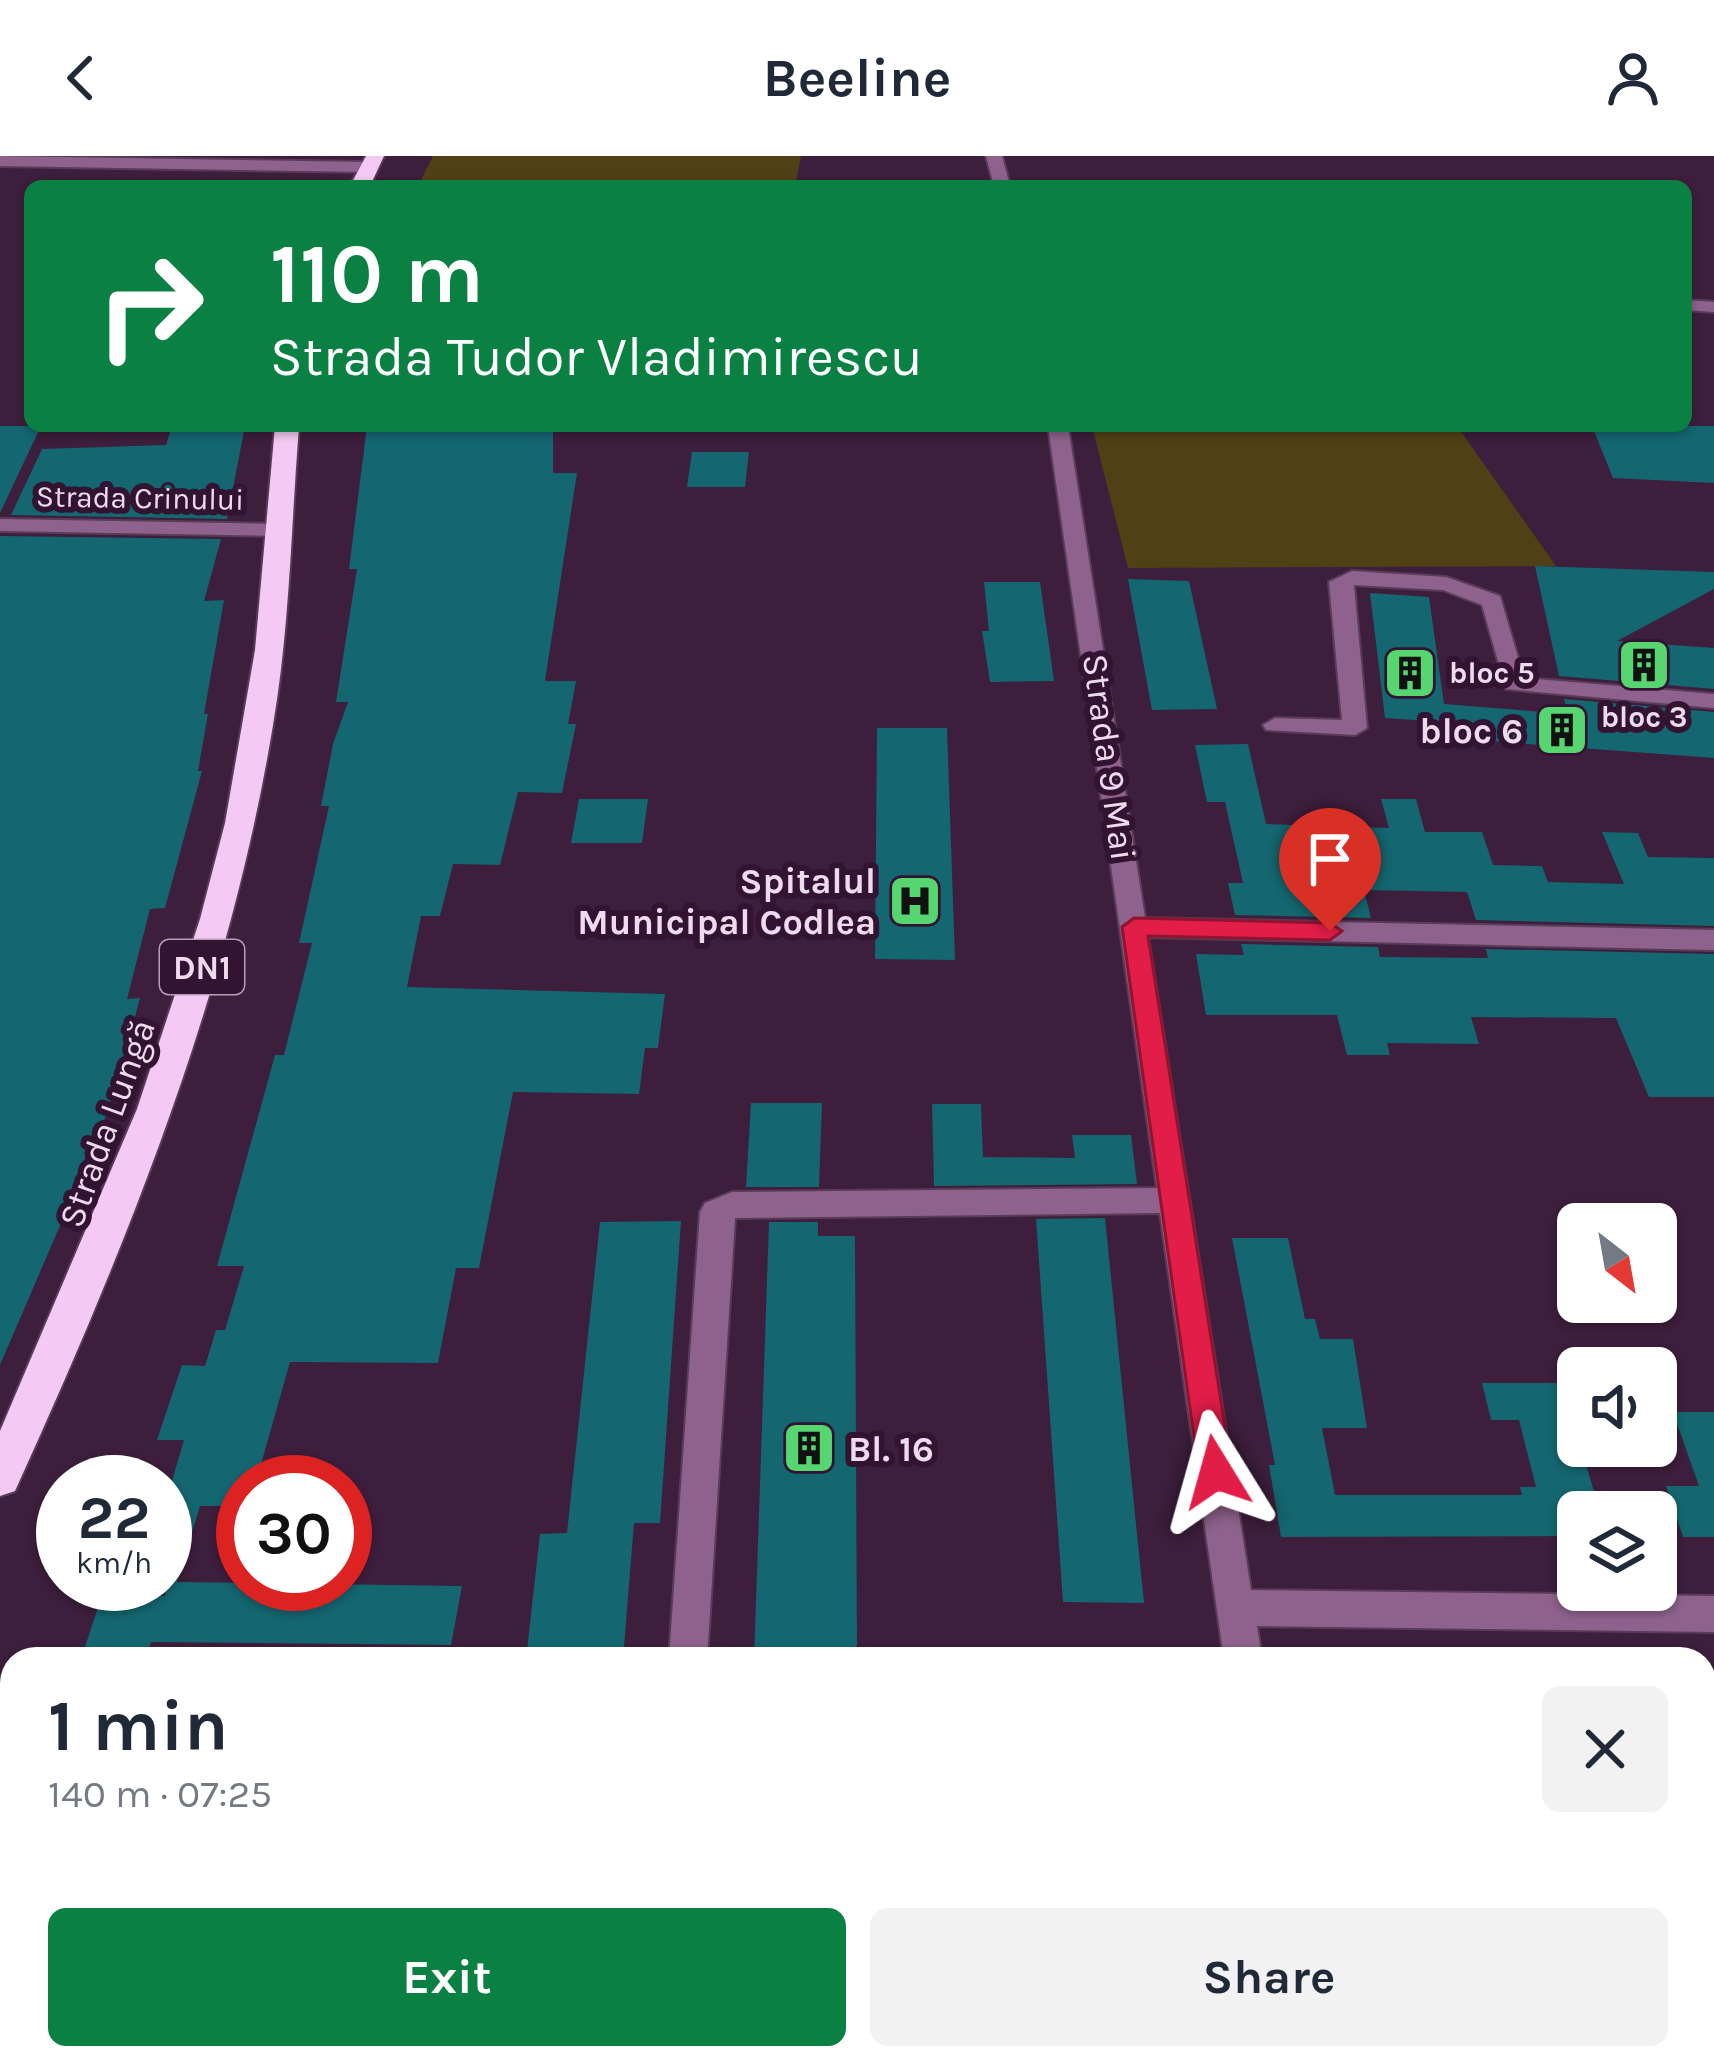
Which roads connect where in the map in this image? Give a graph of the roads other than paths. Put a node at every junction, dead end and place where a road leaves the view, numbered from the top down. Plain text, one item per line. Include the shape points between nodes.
1 (0, 160) edge
2 (368, 170) edge
3 (286, 432) edge
4 (1059, 432) edge
5 (0, 525) edge
6 (278, 530) junction
7 (1714, 701) edge
8 (1275, 724) dead end
9 (1134, 927) junction
10 (1714, 940) edge
11 (1175, 1200) junction
12 (0, 1477) edge
13 (1236, 1608) junction
14 (1714, 1614) edge
15 (689, 1647) edge
16 (1241, 1647) edge

1 - 2 street
3 - 6 highway, Strada Lungă / DN1
4 - 9 street, Strada 9 Mai
5 - 6 street, Strada Crinului
6 - 12 highway, Strada Lungă / DN1 via 259,727 200,975 125,1192
7 - 8 street via 1514,684 1492,601 1446,584 1352,578 1340,582 1354,728
9 - 10 street
9 - 11 street, Strada 9 Mai
11 - 13 street, Strada 9 Mai
11 - 15 street via 732,1205 716,1212
13 - 14 street
13 - 16 street, Strada 9 Mai

